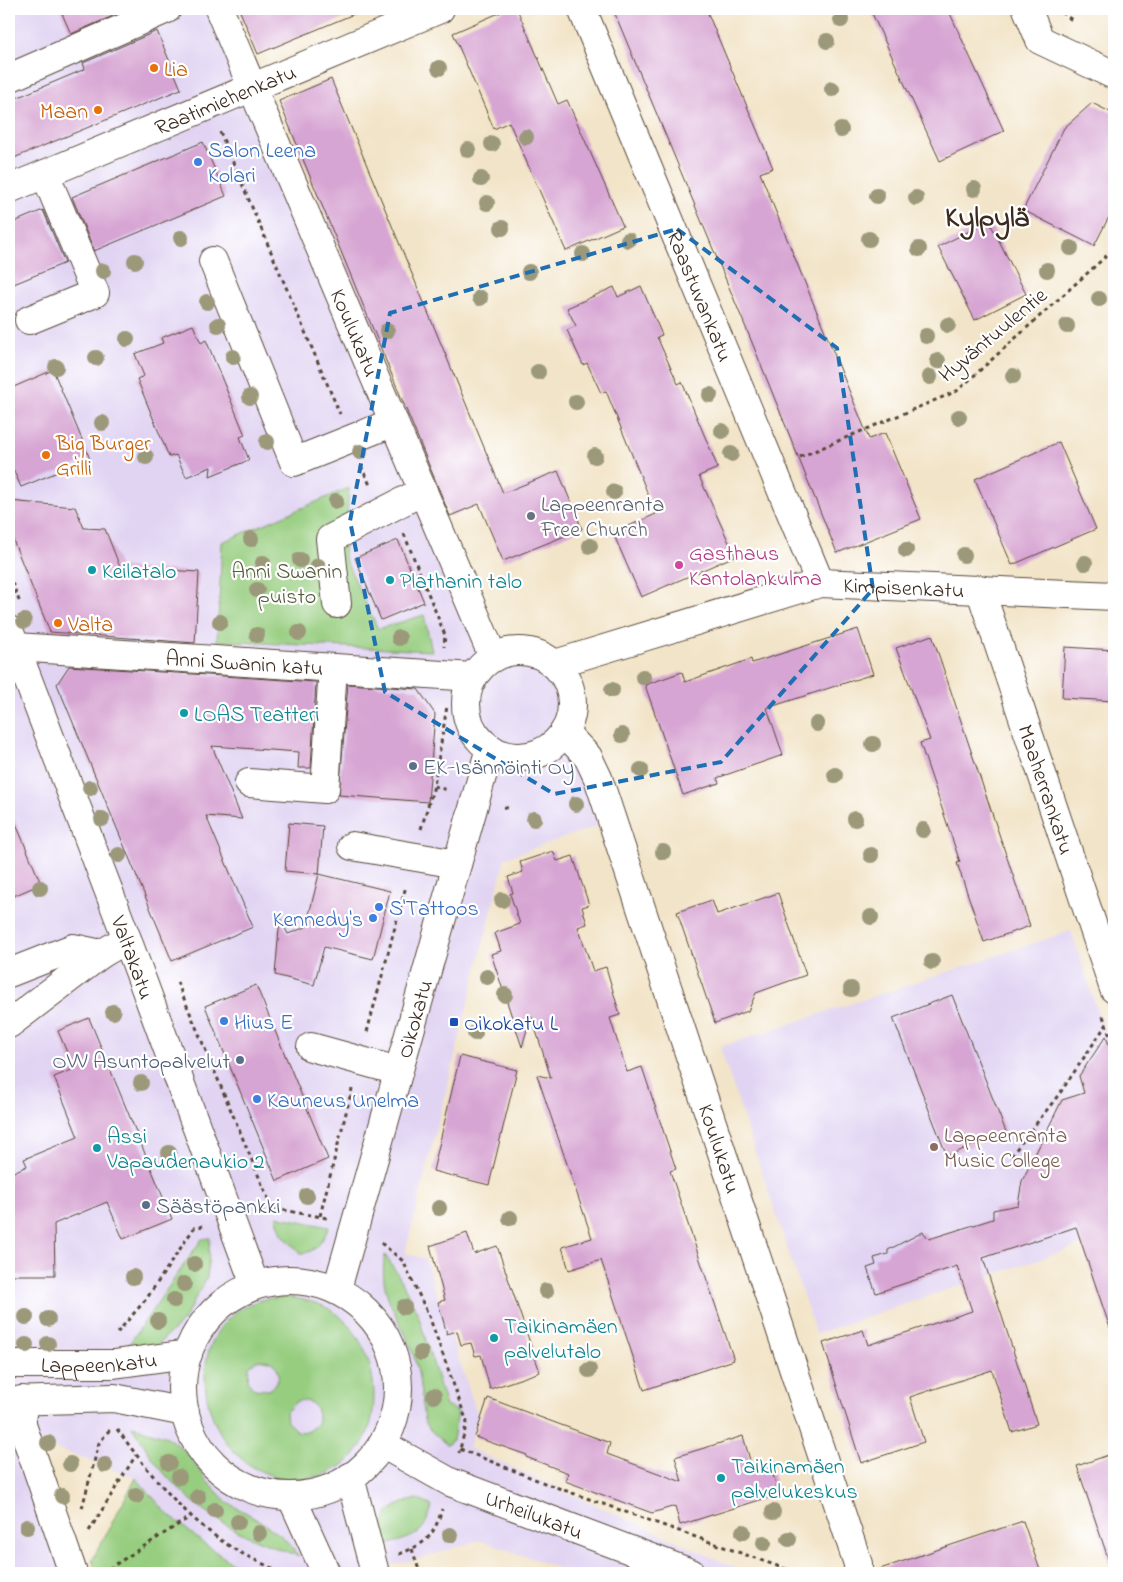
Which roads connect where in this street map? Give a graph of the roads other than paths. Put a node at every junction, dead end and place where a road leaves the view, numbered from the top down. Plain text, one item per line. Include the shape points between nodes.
1 (167, 9) edge
2 (219, 9) edge
3 (440, 9) edge
4 (582, 9) edge
5 (1027, 9) edge
6 (1114, 75) edge
7 (9, 78) edge
8 (252, 87) junction
9 (45, 174) junction
10 (9, 189) edge
11 (213, 261) dead end
12 (29, 320) dead end
13 (394, 422) junction
14 (423, 490) junction
15 (820, 583) junction
16 (980, 589) junction
17 (1114, 596) edge
18 (337, 604) dead end
19 (11, 637) edge
20 (494, 657) junction
21 (555, 664) junction
22 (333, 668) junction
23 (473, 677) junction
24 (564, 732) junction
25 (490, 748) junction
26 (249, 783) dead end
27 (352, 846) dead end
28 (457, 864) junction
29 (127, 938) junction
30 (100, 954) junction
31 (9, 974) edge
32 (1107, 998) edge
33 (9, 1024) edge
34 (311, 1047) dead end
35 (398, 1071) junction
36 (256, 1286) junction
37 (337, 1289) junction
38 (188, 1354) junction
39 (9, 1364) edge
40 (15, 1401) edge
41 (185, 1412) junction
42 (382, 1444) junction
43 (350, 1478) junction
44 (290, 1496) junction
45 (71, 1568) edge
46 (373, 1568) edge
47 (326, 1573) edge
48 (691, 1573) edge
49 (858, 1573) edge

1 - 7 street
2 - 8 street, Koulukatu
3 - 8 street, Raatimiehenkatu
4 - 15 street, Raastuvankatu
5 - 6 street via 1040,40
8 - 9 street, Raatimiehenkatu
8 - 13 street, Koulukatu
9 - 10 street, Raatimiehenkatu
9 - 12 street via 95,292
11 - 13 street via 294,462
13 - 14 street, Koulukatu
14 - 18 street via 330,539
14 - 20 street, Koulukatu
15 - 16 street, Kimpisenkatu
15 - 21 street, Kimpisenkatu
16 - 17 street, Kimpisenkatu
16 - 32 street, Maaherrankatu
19 - 22 street, Anni Swanin katu
19 - 29 street, Valtakatu
20 - 21 street via 514,651 529,651
20 - 23 street
21 - 24 street via 569,685 572,698 571,716
22 - 23 street, Anni Swanin katu
22 - 26 street via 325,788
23 - 25 street via 468,688 467,715 476,734
24 - 25 street via 554,744 526,757 511,756
24 - 49 street, Koulukatu via 588,757 598,778 855,1554
25 - 28 street, Oikokatu
27 - 28 street
28 - 35 street, Oikokatu
29 - 30 street
29 - 36 street, Valtakatu
30 - 31 street via 73,948
30 - 33 street
34 - 35 street
35 - 37 street, Oikokatu
36 - 37 street via 293,1280
36 - 38 street via 233,1296 214,1311 198,1331
37 - 42 street via 359,1304 374,1320 395,1359 397,1403 392,1424
38 - 39 street, Lappeenkatu via 114,1364
38 - 41 street via 182,1382
40 - 41 street, Lappeenkatu via 114,1398
40 - 45 street
41 - 44 street via 203,1450 227,1475 250,1488
42 - 43 street via 367,1464
42 - 48 street, Urheilukatu via 450,1482
43 - 44 street via 322,1491
43 - 46 street
44 - 47 street

